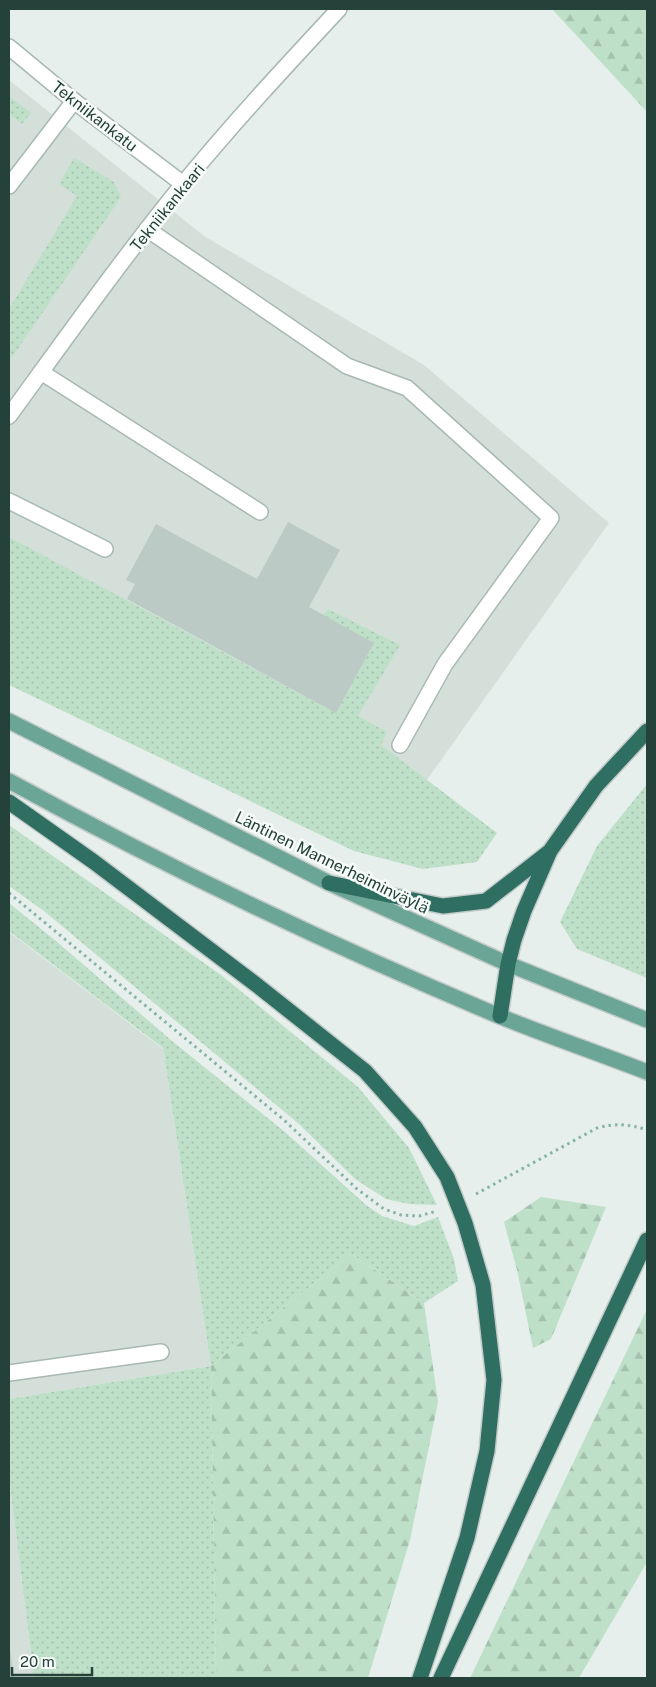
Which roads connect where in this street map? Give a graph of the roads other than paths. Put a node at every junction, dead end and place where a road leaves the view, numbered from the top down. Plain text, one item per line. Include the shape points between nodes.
1 (339, 9) edge
2 (9, 47) edge
3 (74, 101) junction
4 (9, 184) edge
5 (183, 184) junction
6 (147, 229) junction
7 (41, 372) junction
8 (11, 409) edge
9 (9, 502) edge
10 (260, 512) dead end
11 (105, 550) dead end
12 (9, 722) edge
13 (647, 731) edge
14 (400, 744) dead end
15 (9, 781) edge
16 (9, 802) edge
17 (550, 851) junction
18 (329, 883) junction
19 (508, 964) junction
20 (500, 1016) junction
21 (647, 1020) edge
22 (647, 1072) edge
23 (647, 1240) edge
24 (161, 1352) dead end
25 (9, 1373) edge
26 (420, 1678) edge
27 (440, 1678) edge

1 - 5 street, Tekniikankaari
2 - 3 street, Tekniikankatu
3 - 4 street
3 - 5 street, Tekniikankatu
5 - 6 street, Tekniikankaari
6 - 7 street, Tekniikankaari
6 - 14 street via 347,366 408,388 551,518 446,664
7 - 8 street, Tekniikankaari
7 - 10 street
9 - 11 street
12 - 18 main road, Läntinen Mannerheiminväylä
13 - 17 highway via 596,786
15 - 20 main road via 91,826 316,936
16 - 26 highway via 94,862 365,1071 415,1127 447,1177 465,1223 483,1285 494,1380 486,1451 467,1538
17 - 18 highway via 486,901 443,906
17 - 19 highway via 524,911
18 - 19 main road, Läntinen Mannerheiminväylä
19 - 20 highway
19 - 21 main road, Läntinen Mannerheiminväylä
20 - 22 main road
23 - 27 highway
24 - 25 street

